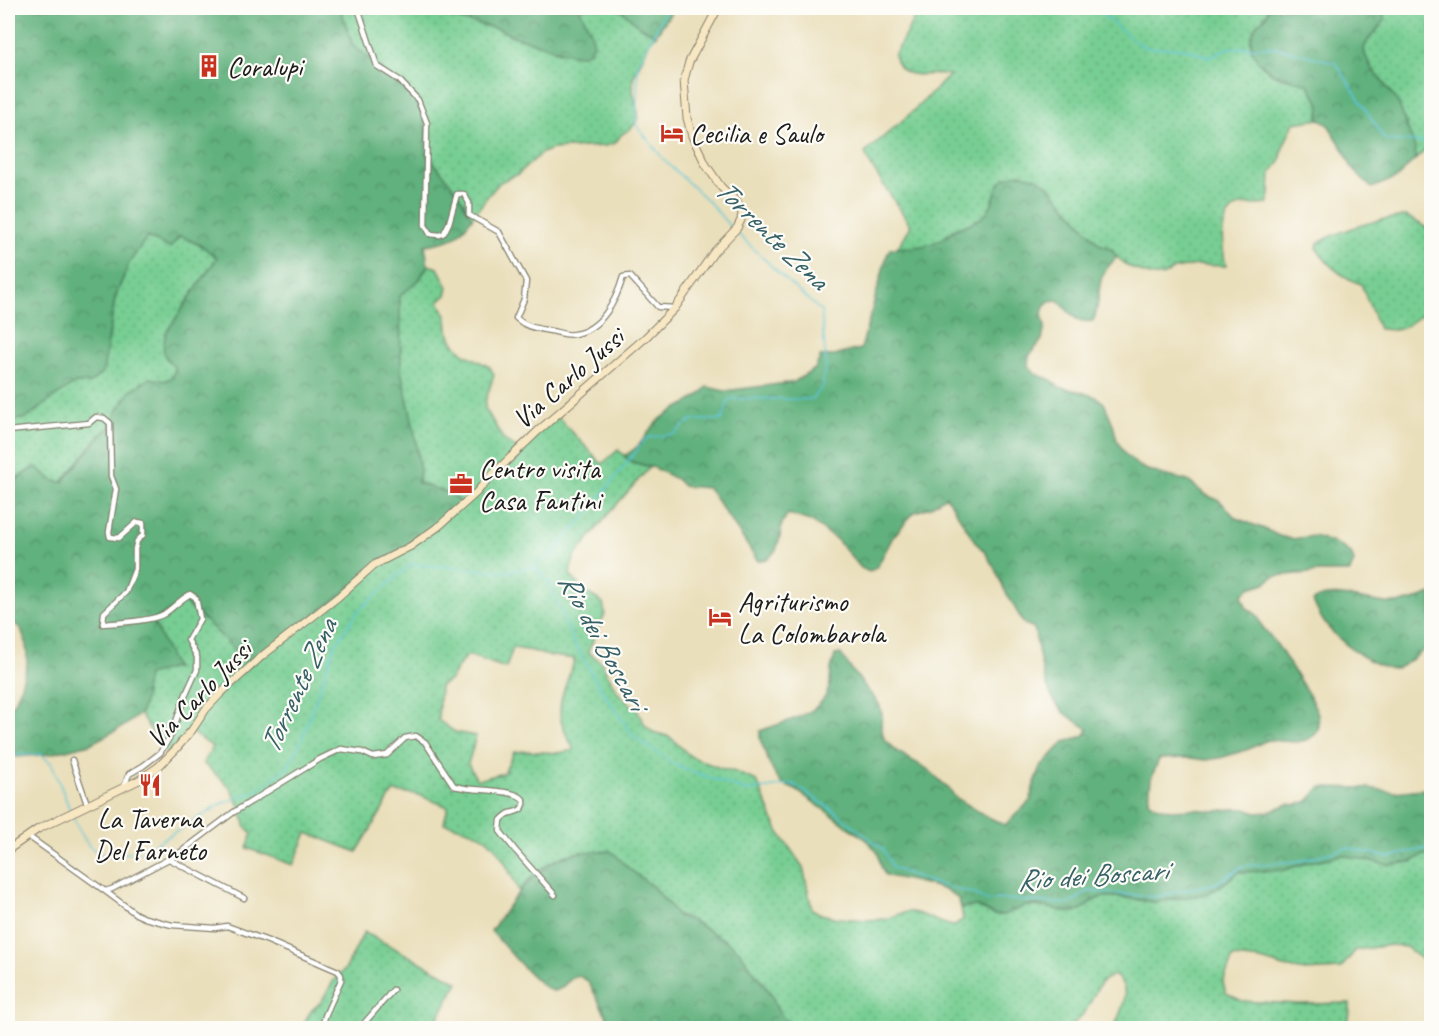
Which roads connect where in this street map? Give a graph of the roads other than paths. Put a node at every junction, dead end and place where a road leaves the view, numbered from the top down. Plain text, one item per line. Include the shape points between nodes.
1 (358, 8) edge
2 (718, 8) edge
3 (675, 308) junction
4 (8, 431) edge
5 (72, 760) dead end
6 (124, 787) junction
7 (84, 804) junction
8 (28, 836) junction
9 (8, 850) edge
10 (169, 859) junction
11 (105, 891) junction
12 (555, 895) dead end
13 (244, 898) dead end
14 (393, 990) dead end
15 (321, 1029) edge
16 (360, 1029) edge

1 - 3 street via 377,66 399,80 418,100 427,123 427,231 436,236 444,233 457,194 464,194 469,215 499,232 526,281 516,318 524,325 571,335 588,330 607,313 623,277 630,276 658,307
2 - 3 street, Via Carlo Jussi via 689,62 684,80 687,117 706,165 738,203 741,220
3 - 6 street, Via Carlo Jussi via 439,526 374,565 262,657 220,694 158,767
4 - 6 street via 89,423 96,417 110,423 111,476 116,489 110,537 119,538 138,522 143,523 143,536 137,541 135,569 126,592 104,613 104,624 162,615 190,594 196,598 200,618 188,640 197,657 197,670 160,753 129,774
5 - 7 street
6 - 7 street, Via Carlo Jussi
7 - 8 street, Via Carlo Jussi
8 - 9 street, Via Carlo Jussi
8 - 11 street
10 - 11 street
10 - 12 street via 234,812 320,759 341,749 373,757 387,755 405,738 416,736 425,742 454,786 521,796 523,807 501,820 500,831
10 - 13 street
11 - 15 street via 145,918 172,925 227,926 338,971 341,980
14 - 16 street

